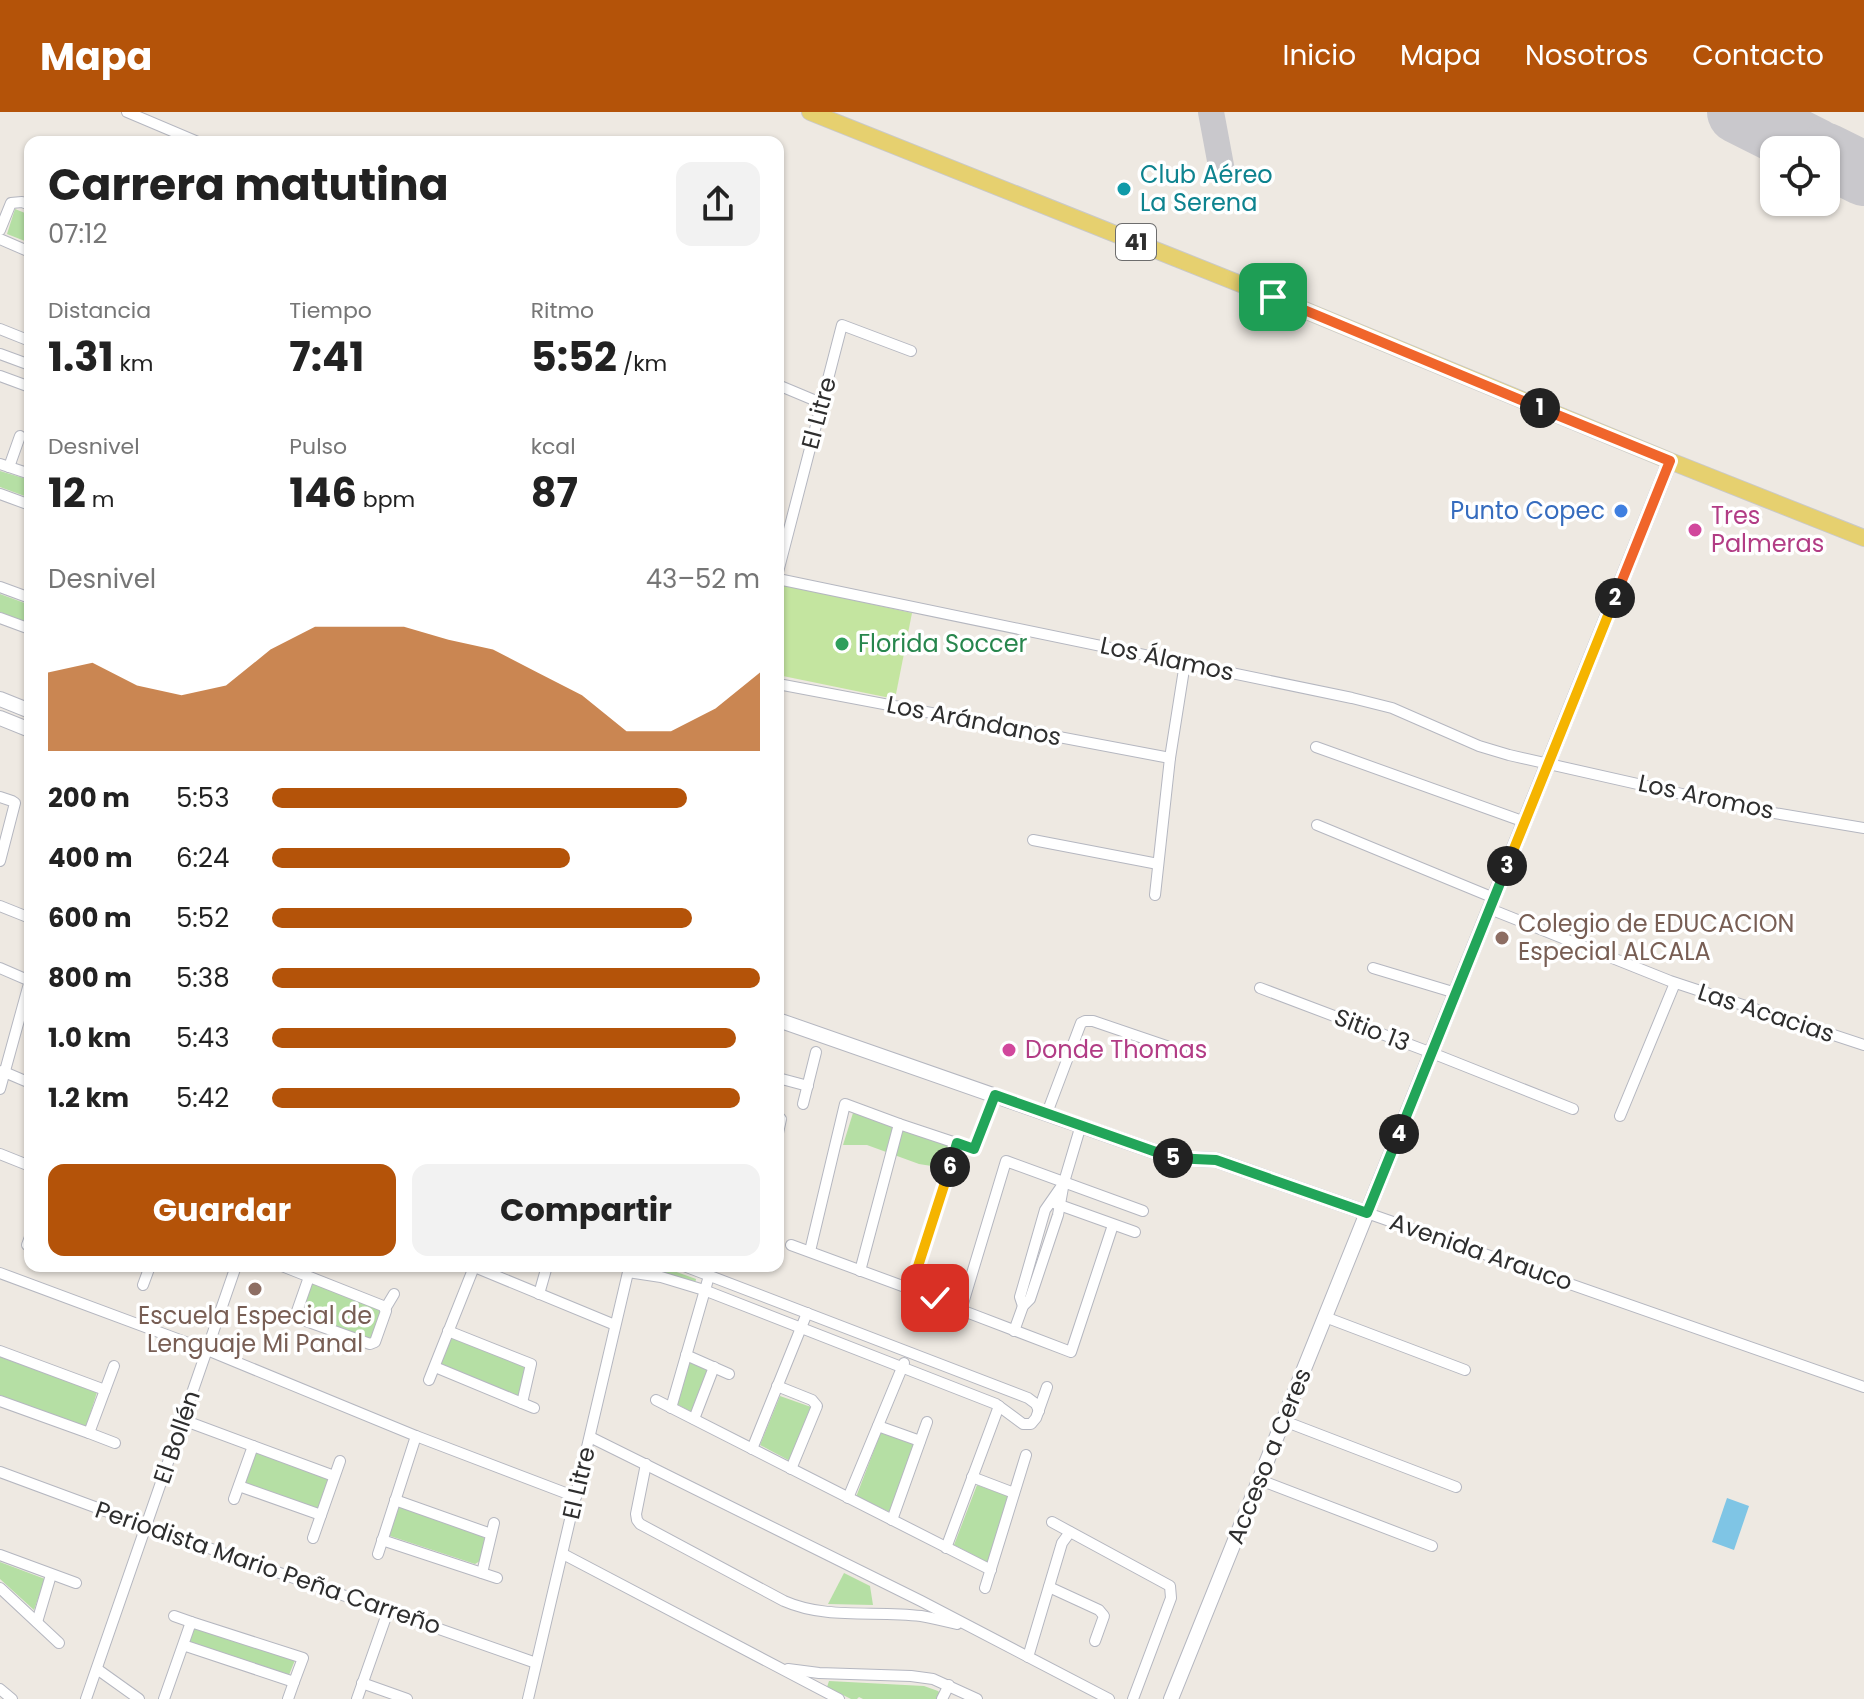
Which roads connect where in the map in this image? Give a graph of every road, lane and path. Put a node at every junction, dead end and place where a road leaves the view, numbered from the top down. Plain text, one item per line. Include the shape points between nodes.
1 (127, 112) edge
2 (810, 112) edge
3 (184, 136) edge
4 (24, 203) edge
5 (0, 230) edge
6 (0, 239) edge
7 (24, 249) edge
8 (0, 329) edge
9 (24, 339) edge
10 (911, 351) dead end
11 (0, 354) edge
12 (24, 363) edge
13 (0, 376) edge
14 (24, 385) edge
15 (784, 388) edge
16 (821, 403) junction
17 (20, 436) dead end
18 (1670, 461) junction
19 (4, 465) edge
20 (24, 472) edge
21 (0, 494) edge
22 (24, 503) edge
23 (1864, 538) edge
24 (784, 548) edge
25 (784, 580) edge
26 (0, 587) edge
27 (24, 596) edge
28 (0, 618) edge
29 (24, 627) edge
30 (1185, 663) junction
31 (784, 685) edge
32 (0, 699) edge
33 (24, 709) edge
34 (0, 718) edge
35 (24, 728) edge
36 (1316, 747) dead end
37 (1170, 758) junction
38 (1549, 762) junction
39 (0, 797) edge
40 (1525, 822) junction
41 (1317, 825) dead end
42 (1864, 828) edge
43 (1033, 840) dead end
44 (0, 861) edge
45 (1158, 864) junction
46 (1155, 895) dead end
47 (1492, 903) junction
48 (0, 906) edge
49 (24, 916) edge
50 (0, 968) edge
51 (1373, 968) dead end
52 (24, 978) edge
53 (1675, 983) junction
54 (1260, 988) dead end
55 (1456, 993) junction
56 (24, 1017) edge
57 (784, 1022) edge
58 (1864, 1045) edge
59 (1181, 1051) dead end
60 (816, 1052) dead end
61 (1432, 1053) junction
62 (3, 1072) edge
63 (784, 1080) edge
64 (24, 1081) edge
65 (808, 1086) junction
66 (0, 1089) edge
67 (995, 1095) junction
68 (803, 1104) dead end
69 (1573, 1109) dead end
70 (1047, 1113) junction
71 (1620, 1116) dead end
72 (899, 1124) junction
73 (1081, 1125) junction
74 (957, 1143) junction
75 (0, 1154) edge
76 (24, 1164) edge
77 (1064, 1182) junction
78 (1055, 1203) junction
79 (1143, 1211) dead end
80 (1367, 1213) junction
81 (1113, 1225) junction
82 (1135, 1232) dead end
83 (791, 1245) dead end
84 (810, 1251) junction
85 (860, 1271) junction
86 (148, 1272) edge
87 (234, 1272) edge
88 (297, 1272) edge
89 (471, 1272) edge
90 (487, 1272) edge
91 (545, 1272) edge
92 (627, 1272) edge
93 (640, 1272) edge
94 (699, 1272) edge
95 (0, 1273) edge
96 (709, 1276) junction
97 (309, 1277) junction
98 (143, 1285) dead end
99 (911, 1288) junction
100 (704, 1290) junction
101 (394, 1294) dead end
102 (539, 1294) junction
103 (935, 1298) dead end
104 (386, 1310) junction
105 (807, 1313) junction
106 (1325, 1317) junction
107 (615, 1325) junction
108 (801, 1327) junction
109 (448, 1331) junction
110 (1014, 1331) junction
111 (533, 1349) dead end
112 (207, 1350) junction
113 (0, 1351) edge
114 (908, 1352) junction
115 (686, 1355) junction
116 (528, 1363) junction
117 (114, 1366) dead end
118 (902, 1366) junction
119 (435, 1367) junction
120 (714, 1367) junction
121 (1465, 1370) dead end
122 (729, 1374) dead end
123 (429, 1380) dead end
124 (777, 1386) junction
125 (1047, 1387) dead end
126 (1864, 1387) edge
127 (105, 1390) junction
128 (656, 1400) dead end
129 (0, 1401) edge
130 (522, 1403) junction
131 (999, 1406) junction
132 (534, 1408) dead end
133 (671, 1408) junction
134 (1039, 1411) junction
135 (694, 1419) junction
136 (183, 1420) junction
137 (1284, 1421) junction
138 (927, 1422) dead end
139 (878, 1426) junction
140 (89, 1433) junction
141 (416, 1436) junction
142 (590, 1437) junction
143 (920, 1441) junction
144 (115, 1443) dead end
145 (253, 1446) junction
146 (752, 1449) junction
147 (1026, 1455) dead end
148 (340, 1461) dead end
149 (646, 1464) junction
150 (791, 1469) junction
151 (0, 1472) edge
152 (334, 1476) junction
153 (972, 1477) junction
154 (1260, 1480) junction
155 (239, 1486) junction
156 (1456, 1487) dead end
157 (1014, 1493) junction
158 (576, 1497) junction
159 (848, 1498) junction
160 (234, 1499) dead end
161 (395, 1500) junction
162 (321, 1515) junction
163 (892, 1520) junction
164 (1052, 1522) dead end
165 (146, 1526) junction
166 (1070, 1532) junction
167 (313, 1538) dead end
168 (382, 1540) junction
169 (1432, 1546) dead end
170 (946, 1548) junction
171 (378, 1554) dead end
172 (563, 1554) junction
173 (0, 1555) edge
174 (991, 1570) junction
175 (482, 1573) junction
176 (51, 1575) junction
177 (497, 1578) dead end
178 (76, 1583) dead end
179 (1049, 1587) junction
180 (0, 1588) edge
181 (985, 1588) dead end
182 (921, 1601) junction
183 (388, 1611) junction
184 (174, 1616) dead end
185 (920, 1616) junction
186 (37, 1622) junction
187 (191, 1622) junction
188 (974, 1629) junction
189 (1095, 1641) dead end
190 (59, 1643) dead end
191 (183, 1645) junction
192 (1028, 1657) junction
193 (536, 1663) junction
194 (779, 1668) junction
195 (97, 1669) junction
196 (294, 1682) junction
197 (362, 1683) junction
198 (949, 1685) junction
199 (0, 1689) edge
200 (12, 1699) edge
201 (86, 1699) edge
202 (139, 1699) edge
203 (164, 1699) edge
204 (288, 1699) edge
205 (357, 1699) edge
206 (407, 1699) edge
207 (528, 1699) edge
208 (839, 1699) edge
209 (942, 1699) edge
210 (977, 1699) edge
211 (1109, 1699) edge
212 (1133, 1699) edge
213 (1171, 1699) edge

1 - 3 street
2 - 18 main road, 41
4 - 5 street via 11,203
6 - 7 street
8 - 9 street
10 - 16 street, El Litre via 842,325
11 - 12 street
13 - 14 street
15 - 16 street
16 - 24 street, El Litre
17 - 19 street
18 - 23 main road, 41
18 - 38 street, Acceso a Ceres
19 - 20 street
21 - 22 street
25 - 30 street, Los Álamos
26 - 27 street
28 - 29 street
30 - 37 street
30 - 38 street, Los Álamos via 1392,708 1479,746
31 - 37 street, Los Arándanos
32 - 33 street
34 - 35 street
36 - 40 street
37 - 45 street
38 - 40 street, Acceso a Ceres
38 - 42 street, Los Aromos via 1744,808
39 - 44 street via 15,803
40 - 47 street, Acceso a Ceres
41 - 47 street, Las Acacias
43 - 45 street
45 - 46 street
47 - 53 street, Las Acacias
47 - 55 street, Acceso a Ceres
48 - 49 street
50 - 52 street
51 - 55 street
53 - 58 street, Las Acacias
53 - 71 street
54 - 61 street, Sitio 13
55 - 61 street, Acceso a Ceres
56 - 62 street
57 - 67 street, Avenida Arauco
59 - 70 street via 1085,1021
60 - 65 street
61 - 69 street, Sitio 13
61 - 80 street, Acceso a Ceres
62 - 64 street
62 - 66 street
63 - 65 street
65 - 68 street
67 - 70 street, Avenida Arauco
67 - 74 street via 974,1149
70 - 73 street, Avenida Arauco
72 - 74 street
72 - 84 street via 845,1104
72 - 85 street
73 - 77 street
73 - 80 street, Avenida Arauco via 1173,1158 1216,1160
74 - 99 street
75 - 76 street
77 - 78 street
77 - 79 street
77 - 110 street via 1006,1161 961,1310
78 - 81 street
78 - 110 street via 1058,1215
80 - 106 street, Acceso a Ceres
80 - 126 street, Avenida Arauco
81 - 82 street
81 - 110 street via 1071,1352
83 - 84 street
84 - 85 street
85 - 99 street
86 - 98 street
87 - 112 street, El Bollén
88 - 97 street
89 - 109 street
90 - 102 street
91 - 102 street
92 - 107 street, El Litre
93 - 100 street
94 - 96 street
95 - 112 street
96 - 100 street
96 - 105 street
97 - 104 street
97 - 104 street via 295,1317 370,1344
99 - 103 street
100 - 108 street
100 - 115 street
101 - 104 street
102 - 107 street
105 - 108 street
105 - 114 street
106 - 121 street
106 - 137 street, Acceso a Ceres
107 - 142 street, El Litre
108 - 118 street
108 - 124 street
109 - 116 street
109 - 119 street
111 - 116 street
112 - 136 street, El Bollén
112 - 141 street
113 - 127 street
114 - 118 street
114 - 134 street via 1028,1398
115 - 120 street
115 - 133 street
116 - 130 street
117 - 127 street
118 - 131 street
118 - 139 street
119 - 123 street
119 - 130 street
120 - 122 street
120 - 135 street
124 - 146 street
124 - 150 street via 817,1406
125 - 134 street
127 - 140 street
128 - 133 street
129 - 140 street
130 - 132 street
131 - 134 street via 1023,1424 1031,1424
131 - 153 street
133 - 135 street
135 - 146 street
136 - 145 street
136 - 165 street, El Bollén
137 - 154 street, Acceso a Ceres
137 - 156 street
138 - 143 street
139 - 143 street
139 - 159 street
140 - 144 street
141 - 158 street
141 - 161 street
142 - 149 street
142 - 158 street, El Litre
143 - 163 street
145 - 152 street
145 - 155 street
146 - 150 street
147 - 157 street
148 - 152 street
149 - 182 street
149 - 185 street via 636,1514 640,1524 797,1607
150 - 159 street
151 - 165 street, Periodista Mario Peña Carreño
152 - 162 street
153 - 157 street
153 - 170 street
154 - 169 street
154 - 213 street, Acceso a Ceres
155 - 160 street
155 - 162 street
157 - 174 street
158 - 172 street, El Litre
159 - 163 street
161 - 168 street
161 - 175 street via 492,1528
162 - 167 street
163 - 170 street
164 - 166 street
165 - 183 street, Periodista Mario Peña Carreño
165 - 195 street, El Bollén
166 - 179 street
166 - 212 street via 1172,1591
168 - 171 street
168 - 175 street
170 - 174 street
172 - 193 street, El Litre
172 - 194 street
173 - 176 street
174 - 181 street
175 - 177 street
176 - 178 street
176 - 186 street
179 - 189 street via 1099,1610 1104,1616
179 - 192 street
180 - 186 street
182 - 185 street
182 - 188 street
183 - 193 street, Periodista Mario Peña Carreño
183 - 197 street
184 - 187 street
185 - 188 street
186 - 190 street
187 - 191 street
187 - 196 street via 303,1658
188 - 192 street
191 - 196 street
191 - 203 street
192 - 211 street
193 - 207 street, El Litre
194 - 198 street via 911,1676
194 - 208 street
195 - 201 street, El Bollén
195 - 202 street
196 - 204 street
197 - 205 street
197 - 206 street
198 - 209 street
198 - 210 street
199 - 200 street

